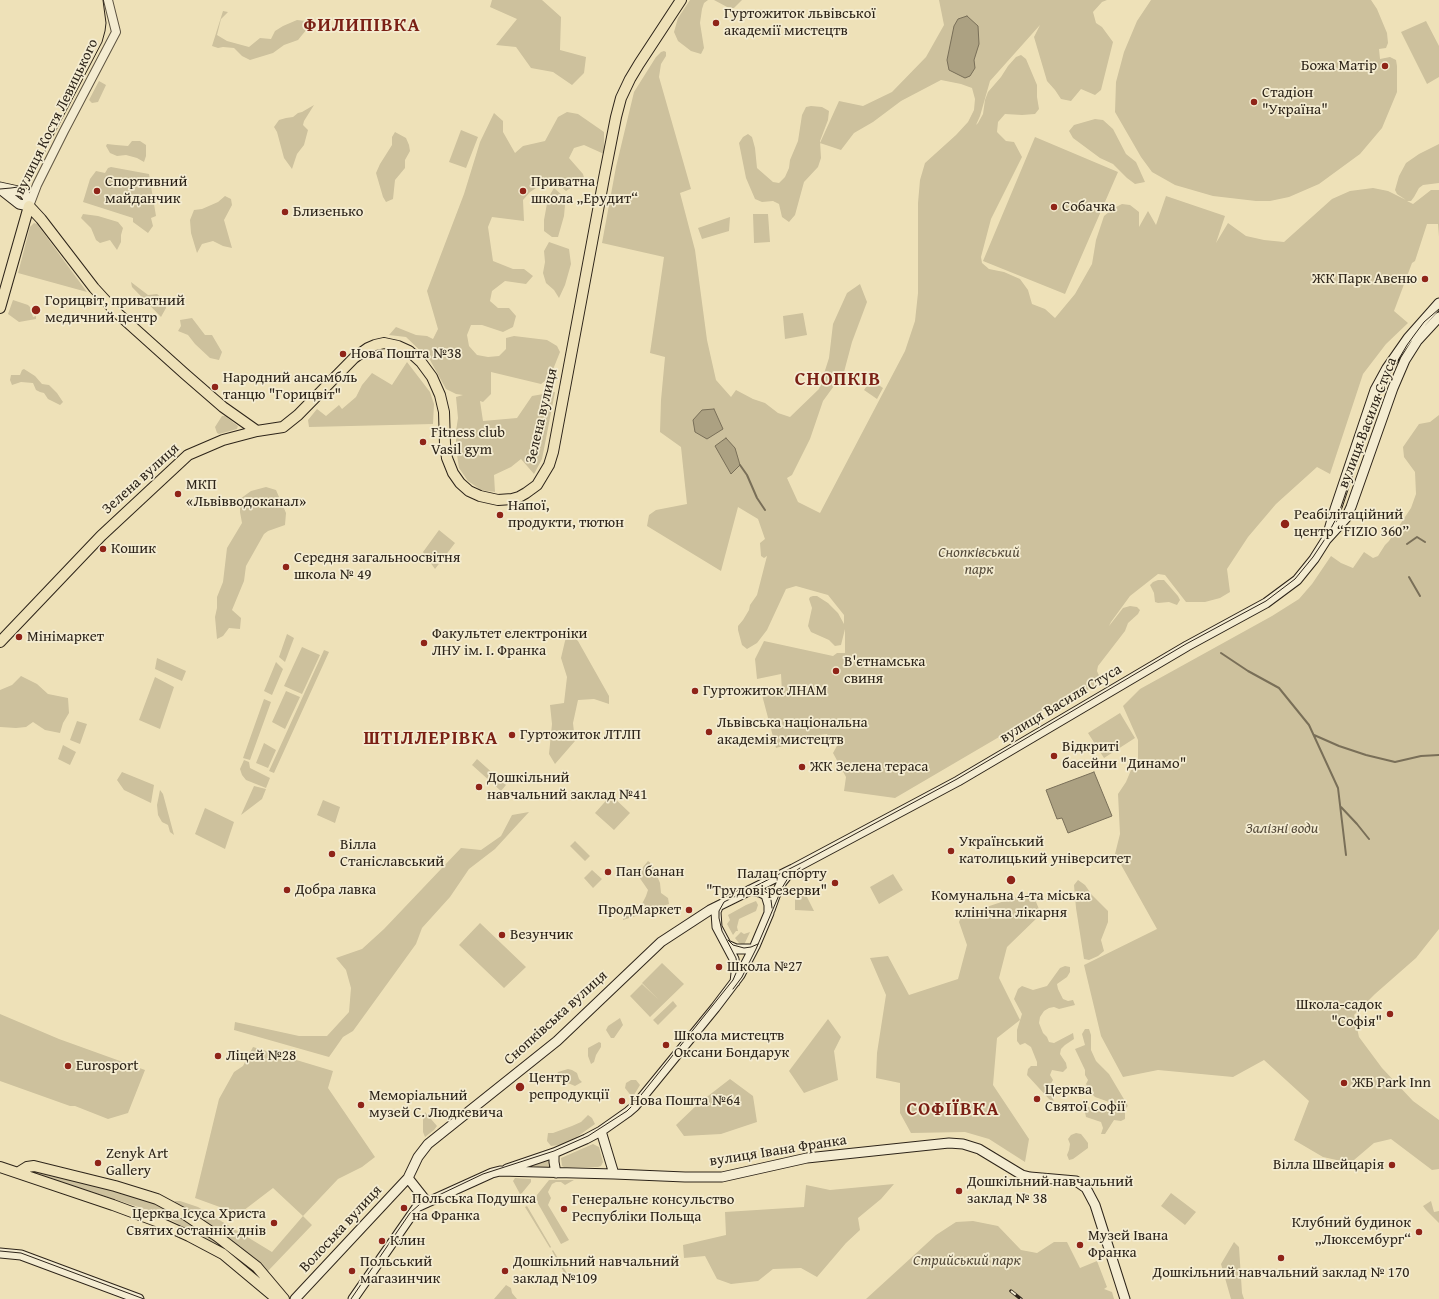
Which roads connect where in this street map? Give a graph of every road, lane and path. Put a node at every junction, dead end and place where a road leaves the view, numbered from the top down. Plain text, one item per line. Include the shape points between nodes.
1 (108, 0) edge
2 (681, 0) edge
3 (0, 188) edge
4 (29, 206) junction
5 (1439, 303) edge
6 (0, 308) edge
7 (1439, 317) edge
8 (258, 431) junction
9 (1326, 540) junction
10 (0, 642) edge
11 (792, 870) junction
12 (750, 890) junction
13 (718, 907) junction
14 (769, 913) junction
15 (727, 945) junction
16 (754, 948) junction
17 (735, 983) junction
18 (601, 1131) junction
19 (554, 1153) junction
20 (0, 1167) edge
21 (500, 1171) junction
22 (19, 1172) junction
23 (556, 1173) junction
24 (614, 1174) junction
25 (408, 1178) junction
26 (427, 1202) junction
27 (0, 1253) edge
28 (139, 1299) edge
29 (277, 1299) edge
30 (284, 1299) edge
31 (295, 1299) edge
32 (353, 1299) edge
33 (1125, 1299) edge

1 - 4 street, вулиця Костя Левицького via 116,32 64,131
2 - 8 main road, Зелена вулиця via 639,64 621,98 553,452 549,465 537,485 520,497 498,500 480,496 460,483 447,458 444,412 432,377 409,351 384,343 368,348 354,358 298,415 282,427
3 - 4 main road via 23,192
4 - 6 main road, вулиця Костя Левицького
4 - 8 main road via 116,312 223,407
5 - 9 main road, вулиця Василя Стуса via 1408,338 1375,390
7 - 9 main road, вулиця Василя Стуса via 1417,341 1405,360 1351,507 1346,518
8 - 10 main road, Зелена вулиця via 223,440 188,455 101,536
9 - 11 main road, вулиця Василя Стуса via 1297,580 1266,603 1187,646 958,781
11 - 12 main road
11 - 14 main road via 782,882
12 - 13 main road
12 - 14 main road via 766,896
13 - 15 main road via 717,927
13 - 25 main road, Снопківська вулиця via 702,914 661,942 556,1041 428,1144 418,1157
14 - 16 main road
15 - 16 main road via 736,949
15 - 17 main road via 734,962
16 - 17 main road
17 - 18 main road via 635,1106
18 - 19 main road
18 - 24 main road
19 - 21 main road
19 - 23 main road
20 - 22 main road
21 - 23 main road, вулиця Івана Франка
21 - 26 main road, вулиця Івана Франка
22 - 29 main road via 156,1221 189,1236 223,1254
22 - 30 main road via 34,1166 157,1199 217,1236 257,1268
23 - 24 main road, вулиця Івана Франка
24 - 33 main road, вулиця Івана Франка via 722,1177 807,1158 949,1143 963,1144 980,1149 1022,1175 1076,1181 1086,1188
25 - 26 main road
25 - 31 main road, Волоська вулиця
26 - 32 main road, вулиця Івана Франка via 417,1207
27 - 28 main road via 20,1255

